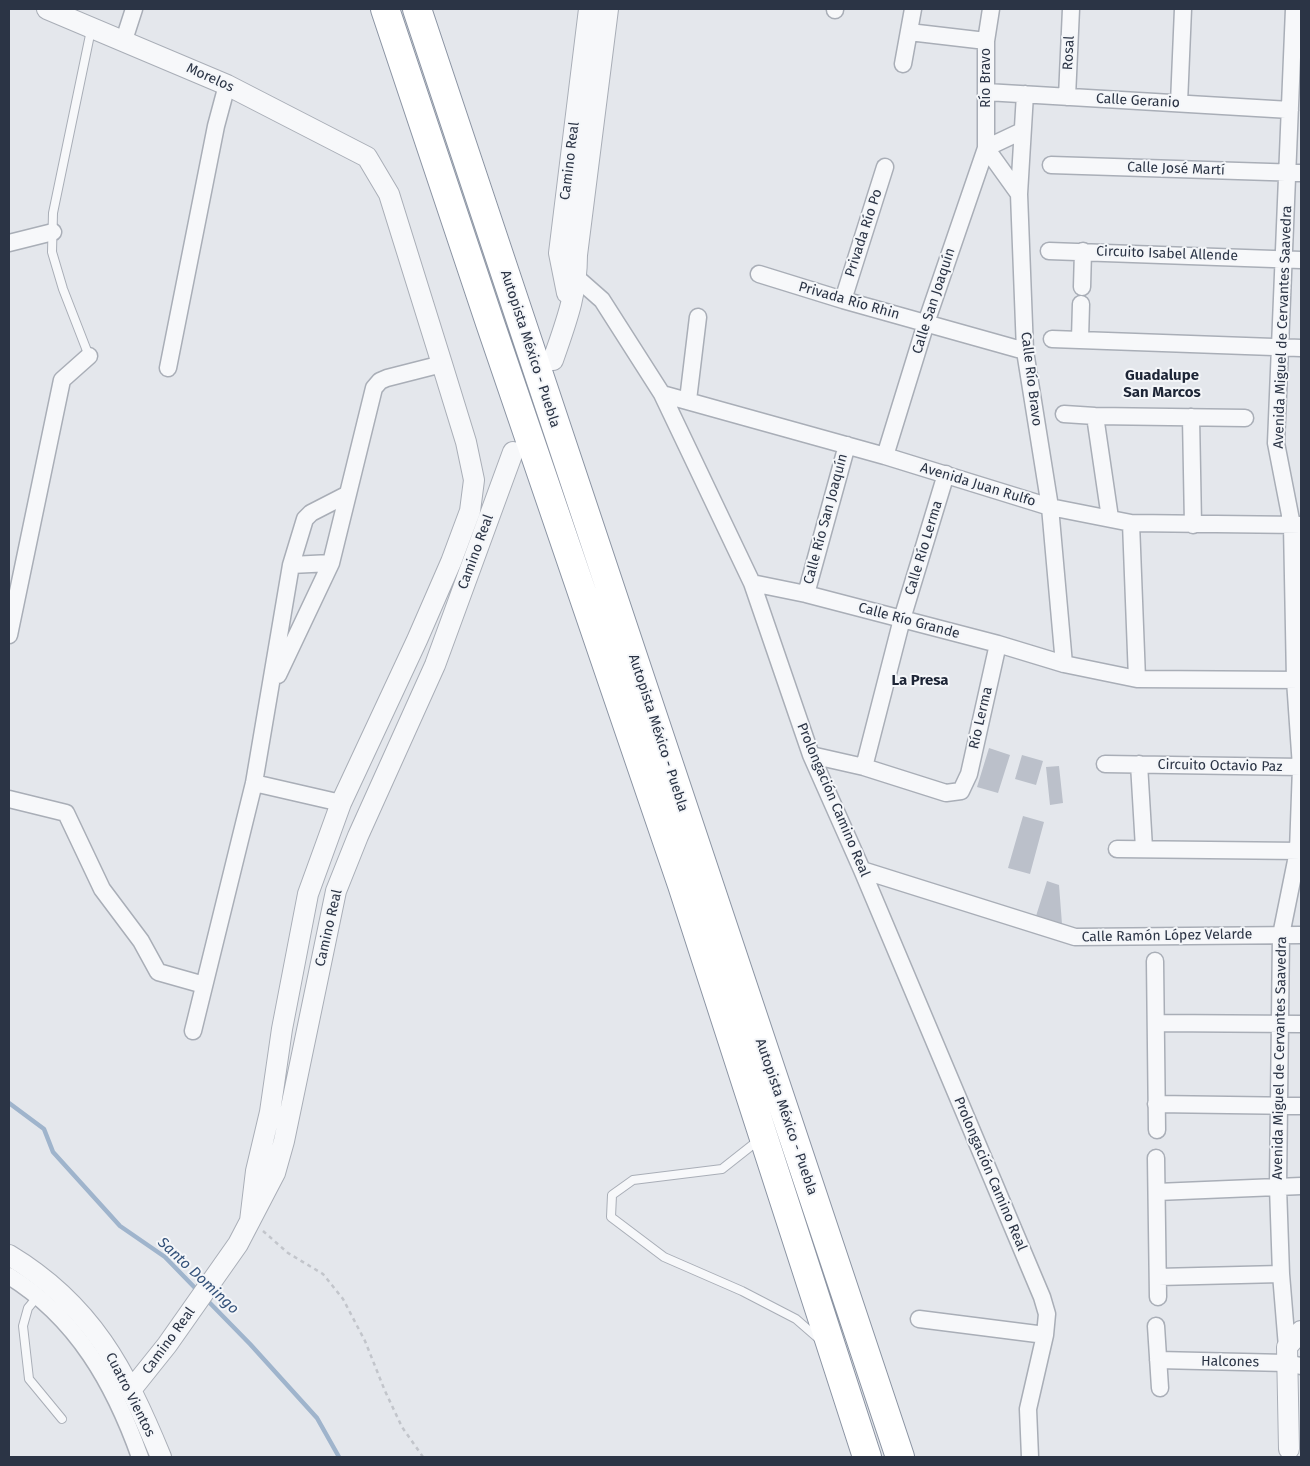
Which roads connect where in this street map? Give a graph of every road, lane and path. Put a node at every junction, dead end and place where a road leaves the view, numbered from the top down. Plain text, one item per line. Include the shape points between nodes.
1 (48, 9) edge
2 (134, 9) edge
3 (385, 9) edge
4 (417, 9) edge
5 (588, 9) edge
6 (608, 9) edge
7 (913, 9) edge
8 (991, 9) edge
9 (1071, 9) edge
10 (1183, 9) edge
11 (1294, 9) edge
12 (92, 28) junction
13 (909, 32) junction
14 (124, 40) junction
15 (986, 41) junction
16 (903, 64) dead end
17 (227, 85) junction
18 (986, 92) junction
19 (1025, 94) junction
20 (1067, 97) junction
21 (1179, 103) junction
22 (1290, 110) junction
23 (1022, 131) junction
24 (986, 148) junction
25 (1051, 164) dead end
26 (885, 167) dead end
27 (1295, 173) edge
28 (577, 186) junction
29 (1019, 194) junction
30 (53, 232) junction
31 (9, 243) edge
32 (1049, 251) dead end
33 (1083, 251) junction
34 (1284, 259) junction
35 (1301, 260) edge
36 (759, 274) dead end
37 (571, 278) junction
38 (1082, 287) dead end
39 (843, 300) junction
40 (1081, 304) dead end
41 (698, 317) dead end
42 (926, 323) junction
43 (1052, 339) dead end
44 (1080, 339) junction
45 (1280, 347) junction
46 (1301, 348) edge
47 (1025, 351) junction
48 (89, 356) joint
49 (552, 360) dead end
50 (442, 364) junction
51 (168, 368) dead end
52 (662, 394) junction
53 (688, 400) junction
54 (1064, 414) dead end
55 (1095, 416) junction
56 (1191, 417) junction
57 (1245, 418) dead end
58 (847, 445) junction
59 (513, 452) dead end
60 (885, 456) junction
61 (946, 474) junction
62 (348, 494) junction
63 (1050, 507) junction
64 (1110, 518) junction
65 (1131, 523) junction
66 (1193, 525) junction
67 (1297, 525) edge
68 (331, 563) junction
69 (291, 565) junction
70 (752, 583) junction
71 (13, 594) edge
72 (806, 594) junction
73 (902, 619) junction
74 (9, 635) edge
75 (998, 644) junction
76 (1064, 664) junction
77 (1138, 679) junction
78 (1298, 680) edge
79 (270, 693) junction
80 (811, 755) junction
81 (1105, 764) dead end
82 (1139, 764) junction
83 (864, 767) junction
84 (1301, 767) edge
85 (254, 784) junction
86 (9, 800) edge
87 (341, 803) junction
88 (1144, 848) junction
89 (1117, 849) dead end
90 (1300, 851) edge
91 (862, 870) junction
92 (1281, 935) junction
93 (1301, 935) edge
94 (1155, 961) dead end
95 (204, 986) junction
96 (1156, 1023) junction
97 (1280, 1024) junction
98 (1301, 1024) edge
99 (193, 1031) dead end
100 (1156, 1104) junction
101 (1278, 1105) junction
102 (1301, 1106) edge
103 (1157, 1130) dead end
104 (763, 1136) junction
105 (1156, 1158) dead end
106 (1301, 1186) edge
107 (1278, 1187) junction
108 (1157, 1192) junction
109 (250, 1220) junction
110 (9, 1255) edge
111 (1281, 1274) junction
112 (9, 1276) edge
113 (1158, 1277) junction
114 (38, 1296) junction
115 (1158, 1297) dead end
116 (919, 1319) dead end
117 (1156, 1326) dead end
118 (1045, 1335) junction
119 (1296, 1346) edge
120 (832, 1350) junction
121 (1158, 1360) junction
122 (1160, 1388) dead end
123 (131, 1390) junction
124 (62, 1419) dead end
125 (1291, 1452) edge
126 (158, 1456) edge
127 (140, 1457) edge
128 (423, 1457) edge
129 (867, 1457) edge
130 (900, 1457) edge
131 (1030, 1457) edge

1 - 12 street, Morelos
2 - 14 street
3 - 104 highway, Autopista México - Puebla via 679,875
4 - 130 highway, Autopista México - Puebla
5 - 28 street, Camino Real
6 - 28 street, Camino Real
7 - 13 street
8 - 15 street, Río Bravo
9 - 20 street, Rosal
10 - 21 street
11 - 22 street, Avenida Miguel de Cervantes Saavedra
12 - 14 street, Morelos
12 - 30 lane via 53,212
13 - 15 street
13 - 16 street
14 - 17 street, Morelos
15 - 18 street, Río Bravo
17 - 50 street, Morelos via 367,157 389,194
17 - 51 street
18 - 19 street, Calle Geranio
18 - 24 street, Río Bravo
19 - 20 street, Calle Geranio
19 - 23 street, Calle Río Bravo
20 - 21 street, Calle Geranio
21 - 22 street, Calle Geranio
22 - 27 street, Avenida Miguel de Cervantes Saavedra
23 - 24 street
23 - 29 street, Calle Río Bravo
24 - 29 street
24 - 42 street, Calle San Joaquín
25 - 27 street, Calle José Martí
26 - 39 street, Privada Río Po
27 - 34 street, Avenida Miguel de Cervantes Saavedra
28 - 37 street, Camino Real via 559,253
29 - 47 street, Calle Río Bravo
30 - 31 street
30 - 48 lane via 52,252
32 - 33 street, Circuito Isabel Allende
33 - 34 street, Circuito Isabel Allende
33 - 38 street
34 - 35 street, Circuito Isabel Allende
34 - 45 street, Avenida Miguel de Cervantes Saavedra
36 - 39 street, Privada Río Rhin
37 - 49 street, Camino Real via 570,312
37 - 52 street, Prolongación Camino Real via 602,300
39 - 42 street, Privada Río Rhin
40 - 44 street
41 - 53 street
42 - 47 street, Privada Río Rhin
42 - 60 street, Calle San Joaquín
43 - 44 street
44 - 45 street
45 - 46 street
45 - 67 street, Avenida Miguel de Cervantes Saavedra via 1276,443
47 - 63 street, Calle Río Bravo
48 - 71 street via 62,380
50 - 62 street via 387,378 374,388
50 - 87 street via 474,480 470,510 417,640
52 - 53 street, Avenida Juan Rulfo
52 - 70 street, Prolongación Camino Real
53 - 58 street, Avenida Juan Rulfo
54 - 55 street
55 - 56 street
55 - 64 street
56 - 57 street
56 - 66 street
58 - 60 street, Avenida Juan Rulfo
58 - 72 street, Calle Río San Joaquín
59 - 109 street, Camino Real via 435,665 336,892 284,1141 275,1173
60 - 61 street, Avenida Juan Rulfo
61 - 63 street, Avenida Juan Rulfo
61 - 73 street, Calle Río Lerma
62 - 68 street
62 - 69 street via 305,519
63 - 64 street, Avenida Juan Rulfo
63 - 76 street, Calle Río Bravo
64 - 65 street, Avenida Juan Rulfo
65 - 66 street, Avenida Juan Rulfo
65 - 77 street
66 - 67 street, Avenida Juan Rulfo
67 - 78 street, Avenida Miguel de Cervantes Saavedra
68 - 69 street
68 - 79 street
69 - 79 street
70 - 72 street, Calle Río Grande
70 - 80 street, Prolongación Camino Real
71 - 74 street
72 - 73 street, Calle Río Grande
73 - 75 street, Calle Río Grande
73 - 83 street, Calle Río Lerma
75 - 76 street, Calle Río Grande
75 - 83 street, Río Lerma via 968,774 961,791 946,793
76 - 77 street, Calle Río Grande
77 - 78 street, Calle Río Grande
78 - 84 street, Avenida Miguel de Cervantes Saavedra
79 - 85 street
80 - 83 street
80 - 91 street, Prolongación Camino Real
81 - 82 street, Circuito Octavio Paz
82 - 84 street, Circuito Octavio Paz
82 - 88 street, Circuito Octavio Paz
84 - 90 street, Avenida Miguel de Cervantes Saavedra
85 - 87 street
85 - 95 street
86 - 95 street via 66,813 102,889 141,941 158,972
87 - 109 street via 308,894 282,1028 270,1112 256,1171
88 - 89 street
88 - 90 street
90 - 92 street, Avenida Miguel de Cervantes Saavedra
91 - 92 street, Calle Ramón López Velarde via 1076,937
91 - 118 street, Prolongación Camino Real via 1042,1297 1046,1314
92 - 93 street, Calle Ramón López Velarde
92 - 97 street, Avenida Miguel de Cervantes Saavedra
94 - 96 street
95 - 99 street
96 - 97 street
96 - 100 street
97 - 98 street
97 - 101 street, Avenida Miguel de Cervantes Saavedra
100 - 101 street
100 - 103 street
101 - 102 street
101 - 107 street, Avenida Miguel de Cervantes Saavedra
104 - 120 highway, Autopista México - Puebla
104 - 120 lane via 722,1169 633,1180 612,1195 611,1217 664,1257 796,1319
105 - 108 street
106 - 107 street
107 - 108 street
107 - 111 street, Avenida Miguel de Cervantes Saavedra
108 - 113 street
109 - 123 street, Camino Real via 238,1244
109 - 128 path via 288,1253 323,1274 343,1299 402,1427
110 - 123 street, Cuatro Vientos via 55,1287 73,1304 112,1356
111 - 113 street
111 - 119 street, Avenida Miguel de Cervantes Saavedra
112 - 114 street, Cuatro Vientos
113 - 115 street
114 - 124 lane via 28,1308 23,1326 29,1379
114 - 127 street, Cuatro Vientos via 92,1355 119,1404
116 - 118 street
117 - 121 street
118 - 131 street, Prolongación Camino Real via 1028,1409
119 - 121 street, Halcones
119 - 125 street
120 - 129 highway, Autopista México - Puebla
121 - 122 street
123 - 126 street, Cuatro Vientos

